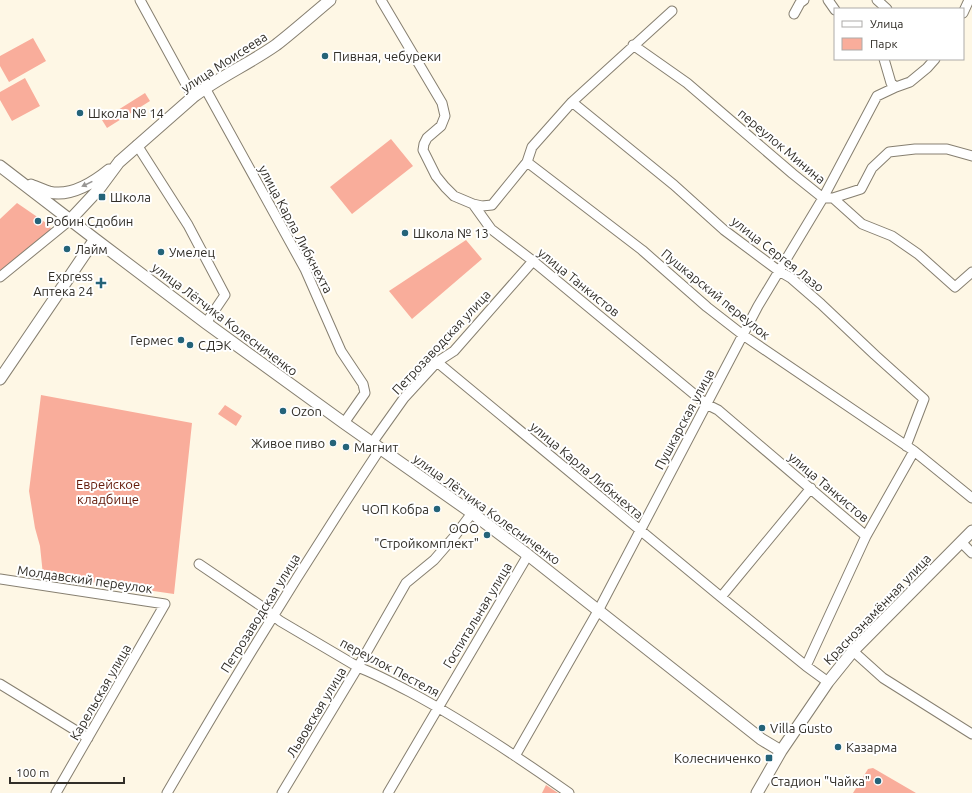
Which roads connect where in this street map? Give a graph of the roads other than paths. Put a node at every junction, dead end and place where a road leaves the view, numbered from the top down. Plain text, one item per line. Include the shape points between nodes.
1 (140, 0) edge
2 (330, 0) edge
3 (380, 0) edge
4 (804, 0) edge
5 (828, 0) edge
6 (877, 0) edge
7 (969, 0) edge
8 (886, 8) edge
9 (834, 9) edge
10 (672, 12) dead end
11 (964, 12) edge
12 (794, 14) dead end
13 (634, 45) junction
14 (884, 60) edge
15 (934, 60) edge
16 (896, 87) junction
17 (204, 88) junction
18 (193, 97) junction
19 (572, 102) junction
20 (137, 145) junction
21 (972, 156) edge
22 (119, 162) junction
23 (527, 162) junction
24 (0, 166) edge
25 (18, 180) junction
26 (823, 198) junction
27 (833, 198) junction
28 (474, 204) junction
29 (70, 220) junction
30 (94, 239) junction
31 (532, 261) junction
32 (779, 271) junction
33 (972, 272) edge
34 (0, 277) edge
35 (206, 323) junction
36 (743, 335) junction
37 (437, 362) junction
38 (0, 379) edge
39 (706, 404) junction
40 (344, 423) junction
41 (376, 446) junction
42 (910, 448) junction
43 (811, 488) junction
44 (972, 498) edge
45 (472, 513) junction
46 (640, 530) junction
47 (972, 531) edge
48 (866, 536) junction
49 (961, 542) junction
50 (972, 553) edge
51 (528, 555) junction
52 (199, 564) dead end
53 (0, 579) edge
54 (721, 597) junction
55 (166, 604) joint
56 (598, 611) junction
57 (274, 616) junction
58 (853, 651) junction
59 (806, 666) junction
60 (358, 667) junction
61 (828, 682) junction
62 (0, 684) edge
63 (438, 707) junction
64 (972, 734) edge
65 (88, 738) junction
66 (781, 751) junction
67 (516, 756) junction
68 (56, 793) edge
69 (167, 793) edge
70 (282, 793) edge
71 (388, 793) edge
72 (570, 793) edge
73 (757, 793) edge

1 - 18 street
2 - 17 street, улица Моисеева via 276,45
3 - 28 street via 442,103 445,116 424,144 423,150 428,163 454,196
4 - 12 street
5 - 9 street
6 - 8 street
7 - 11 street
10 - 13 street
13 - 19 street
13 - 26 street, переулок Минина via 687,83
14 - 16 street via 891,83
15 - 16 street via 910,82
16 - 26 street, Пушкарская улица via 877,96
17 - 18 street, улица Моисеева
17 - 40 street, улица Карла Либкнехта via 305,269 341,351 363,384 365,393
18 - 20 street, улица Моисеева
19 - 23 street via 532,147
19 - 32 street, улица Сергея Лазо via 674,185 724,230
20 - 22 street, улица Моисеева
20 - 35 street via 188,225 225,295
21 - 27 street via 947,148 889,152 872,168 861,189
22 -> 25 street via 88,184 63,192 50,192
22 - 29 street, улица Моисеева via 99,189
23 - 28 street via 492,206
23 - 36 street, Пушкарский переулок via 642,250
24 - 25 street, улица Лётчика Колесниченко
25 - 29 street, улица Лётчика Колесниченко
26 - 27 street, переулок Минина
26 - 32 street, Пушкарская улица
27 - 33 street, переулок Минина via 862,224 892,236 918,254 955,287
28 - 31 street, улица Танкистов via 491,229
29 - 30 street, улица Лётчика Колесниченко
29 - 34 street
30 - 35 street, улица Лётчика Колесниченко
30 - 38 street
31 - 37 street, Петрозаводская улица via 454,351
31 - 39 street, улица Танкистов
32 - 36 street, Пушкарская улица
32 - 42 street, улица Сергея Лазо via 821,304 924,399
35 - 40 street, улица Лётчика Колесниченко
36 - 39 street, Пушкарская улица
36 - 42 street, Пушкарский переулок
37 - 41 street, Петрозаводская улица via 404,398
37 - 46 street, улица Карла Либкнехта
39 - 43 street, улица Танкистов via 718,410
39 - 46 street, Пушкарская улица
40 - 41 street, улица Лётчика Колесниченко
41 - 45 street, улица Лётчика Колесниченко
41 - 57 street, Петрозаводская улица
42 - 44 street, Пушкарский переулок
42 - 48 street
43 - 48 street, улица Танкистов
43 - 54 street
45 - 51 street, улица Лётчика Колесниченко
45 - 60 street, Львовская улица via 434,560 406,583
46 - 54 street, улица Карла Либкнехта
46 - 56 street, Пушкарская улица
47 - 49 street, Краснознамённая улица
48 - 59 street
49 - 50 street
49 - 58 street, Краснознамённая улица
51 - 56 street, улица Лётчика Колесниченко
51 - 63 street, Госпитальная улица
52 - 57 street, переулок Пестеля
53 - 55 street, Молдавский переулок
54 - 59 street, улица Карла Либкнехта
55 - 65 street, Карельская улица
56 - 66 street, улица Лётчика Колесниченко via 761,739
56 - 67 street, Пушкарская улица
57 - 60 street, переулок Пестеля
57 - 69 street, Петрозаводская улица
58 - 61 street, Краснознамённая улица
58 - 64 street via 883,678
59 - 61 street, улица Карла Либкнехта
60 - 63 street, переулок Пестеля
60 - 70 street, Львовская улица
61 - 66 street, Краснознамённая улица
62 - 65 street
63 - 67 street, переулок Пестеля
63 - 71 street, Госпитальная улица
65 - 68 street, Карельская улица
66 - 73 street, Краснознамённая улица
67 - 72 street, переулок Пестеля

